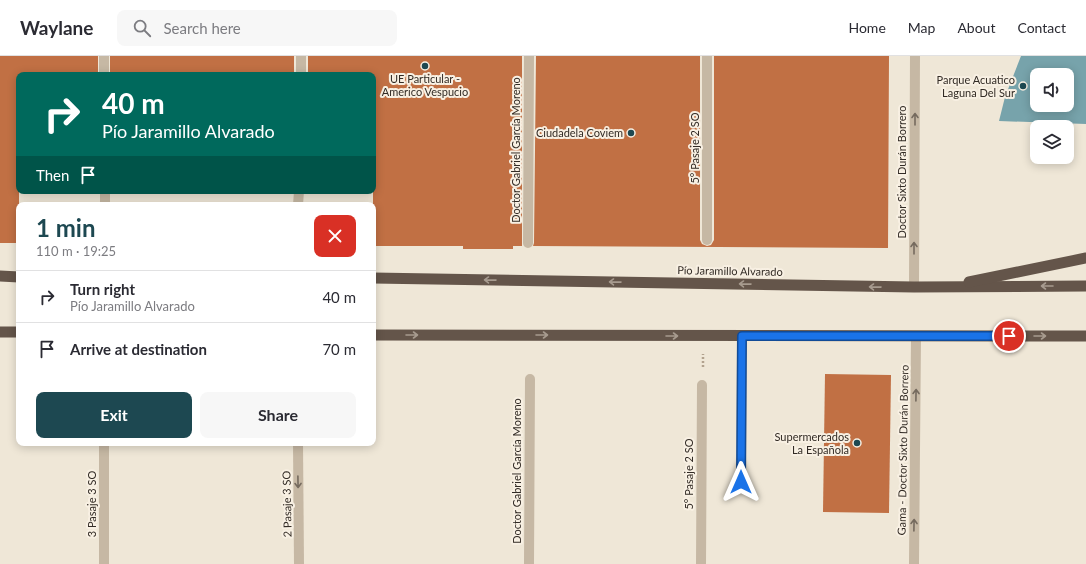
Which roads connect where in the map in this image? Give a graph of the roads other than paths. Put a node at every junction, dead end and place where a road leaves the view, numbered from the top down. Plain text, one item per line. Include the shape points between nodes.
1 (104, 56) edge
2 (301, 56) edge
3 (529, 56) edge
4 (707, 56) edge
5 (915, 56) edge
6 (104, 72) edge
7 (301, 72) edge
8 (707, 240) dead end
9 (528, 243) dead end
10 (1086, 258) edge
11 (0, 276) edge
12 (16, 276) edge
13 (376, 278) edge
14 (1086, 286) edge
15 (944, 287) junction
16 (914, 288) junction
17 (0, 332) edge
18 (16, 332) edge
19 (376, 335) edge
20 (742, 336) junction
21 (916, 336) junction
22 (1086, 336) edge
23 (530, 379) dead end
24 (702, 385) road end
25 (104, 446) edge
26 (298, 446) edge
27 (741, 482) dead end
28 (104, 564) edge
29 (299, 564) edge
30 (529, 564) edge
31 (701, 564) edge
32 (914, 564) edge

1 - 6 street
2 - 7 street
3 - 9 street, Doctor Gabriel García Moreno
4 - 8 street, 5° Pasaje 2 SO
16 -> 5 street, Doctor Sixto Durán Borrero
10 - 15 highway
11 - 12 highway
16 -> 13 highway, Pío Jaramillo Alvarado
14 -> 15 highway, Pío Jaramillo Alvarado
15 - 16 highway, Pío Jaramillo Alvarado
17 - 18 highway
19 -> 20 highway
20 - 21 highway
20 - 27 street
21 -> 22 highway
32 -> 21 street, Gama - Doctor Sixto Durán Borrero
23 - 30 street, Doctor Gabriel García Moreno
24 - 31 street, 5° Pasaje 2 SO
25 - 28 street, 3 Pasaje 3 SO
26 -> 29 street, 2 Pasaje 3 SO

